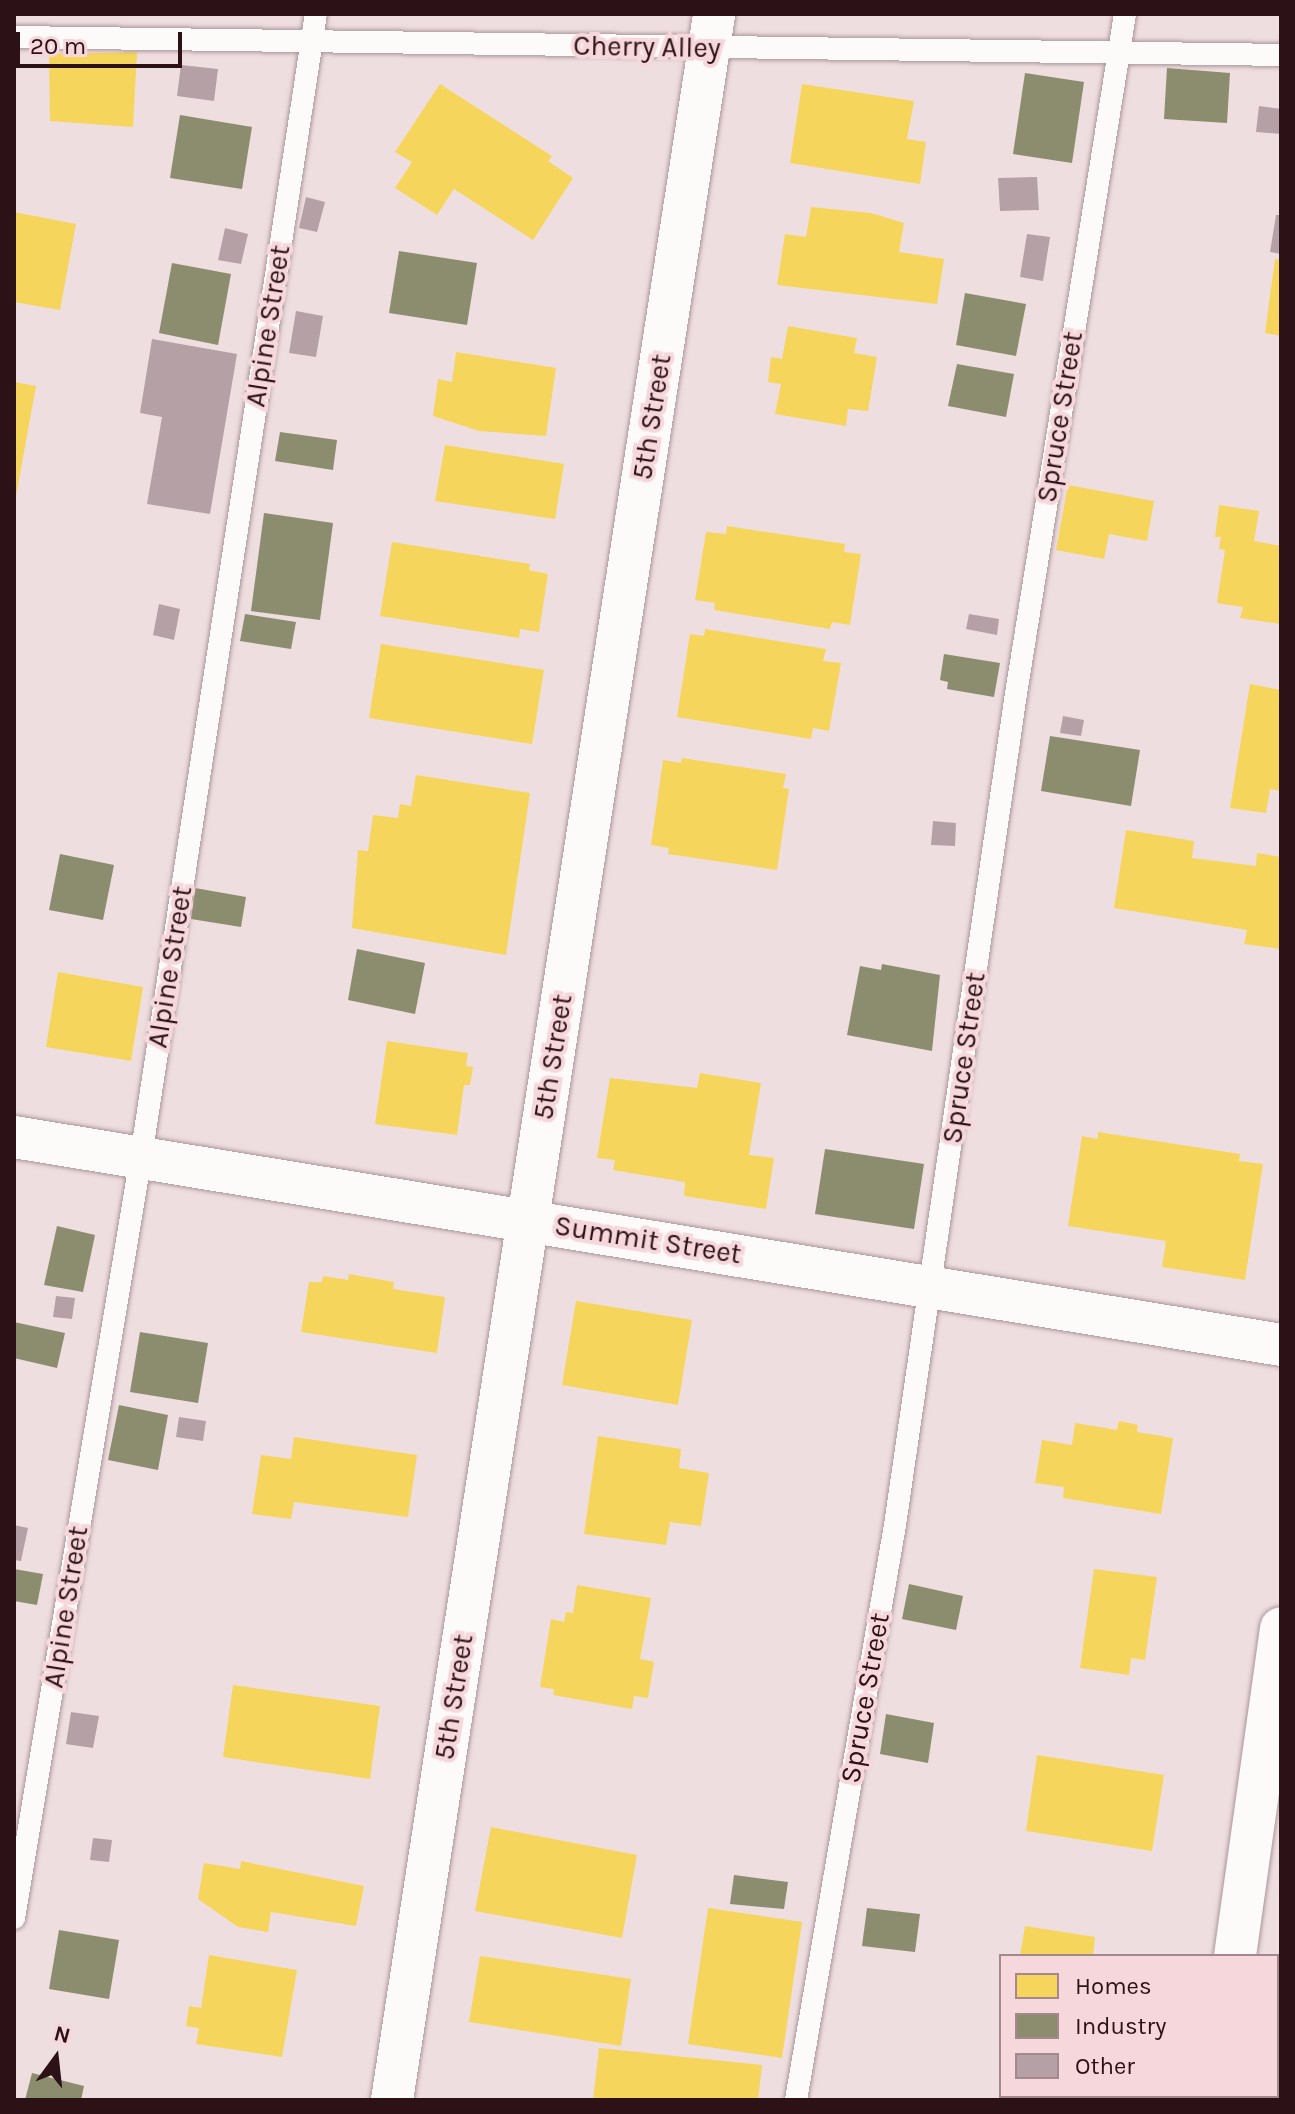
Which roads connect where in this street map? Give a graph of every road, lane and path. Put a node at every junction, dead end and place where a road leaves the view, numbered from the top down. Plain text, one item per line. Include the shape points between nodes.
1 (316, 14) edge
2 (1125, 14) edge
3 (711, 31) edge
4 (14, 37) edge
5 (311, 43) junction
6 (1118, 53) junction
7 (1281, 55) edge
8 (14, 1137) edge
9 (141, 1157) junction
10 (528, 1220) junction
11 (931, 1286) junction
12 (1281, 1345) edge
13 (1281, 1628) edge
14 (14, 1918) edge
15 (1235, 1954) edge
16 (392, 2100) edge
17 (796, 2100) edge

1 - 5 lane, Alpine Street
2 - 6 lane, Spruce Street
3 - 5 lane, Cherry Alley
3 - 6 lane, Cherry Alley
3 - 10 street, 5th Street
4 - 5 lane, Cherry Alley
5 - 9 lane, Alpine Street
6 - 7 lane, Cherry Alley
6 - 11 lane, Spruce Street via 1012,716
8 - 9 street, Summit Street
9 - 10 street, Summit Street
9 - 14 lane, Alpine Street
10 - 11 street, Summit Street
10 - 16 street, 5th Street
11 - 12 street, Summit Street
11 - 17 lane, Spruce Street
13 - 15 street

